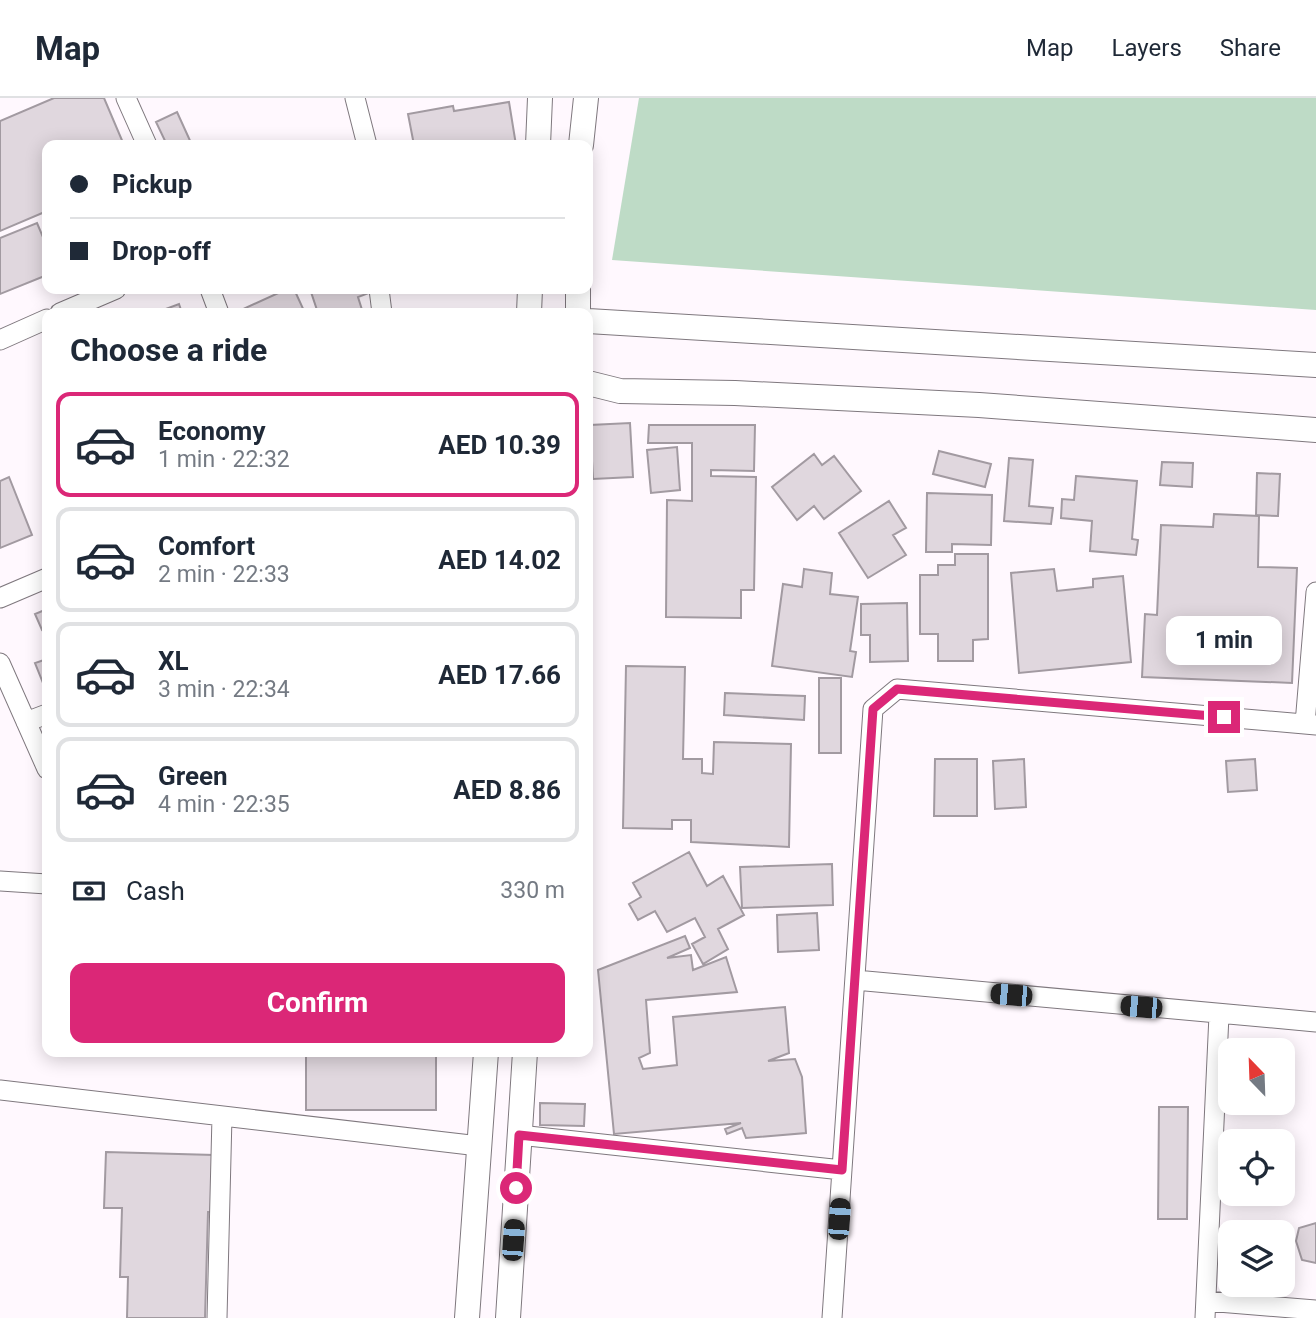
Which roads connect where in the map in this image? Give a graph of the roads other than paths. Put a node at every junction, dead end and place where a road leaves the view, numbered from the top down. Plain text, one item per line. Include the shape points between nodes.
1 (126, 98) edge
2 (355, 98) edge
3 (540, 98) edge
4 (586, 98) edge
5 (145, 140) edge
6 (366, 140) edge
7 (538, 140) edge
8 (582, 140) edge
9 (104, 294) edge
10 (72, 308) edge
11 (42, 321) edge
12 (593, 321) edge
13 (0, 340) edge
14 (1316, 365) edge
15 (593, 384) edge
16 (1316, 430) edge
17 (42, 580) edge
18 (1316, 592) edge
19 (0, 598) edge
20 (0, 663) edge
21 (42, 716) edge
22 (26, 722) junction
23 (1311, 724) edge
24 (42, 758) edge
25 (0, 881) edge
26 (42, 884) edge
27 (855, 980) junction
28 (1219, 1015) junction
29 (1316, 1022) edge
30 (486, 1057) edge
31 (525, 1057) edge
32 (0, 1090) edge
33 (222, 1116) junction
34 (519, 1135) junction
35 (480, 1146) junction
36 (842, 1170) junction
37 (1206, 1309) edge
38 (1316, 1310) edge
39 (216, 1318) edge
40 (467, 1318) edge
41 (508, 1318) edge
42 (832, 1318) edge

1 - 5 street
2 - 6 street
3 - 7 street
4 - 8 street
9 - 10 street
11 - 13 street
12 - 14 street
15 - 16 street via 620,391 979,405
17 - 19 street
18 - 23 street
20 - 22 street
21 - 22 street
22 - 24 street
23 - 27 street via 897,689 873,709
25 - 26 street
27 - 28 street
27 - 36 street
28 - 29 street
28 - 37 street
30 - 35 street
31 - 34 street
32 - 33 street
33 - 35 street
33 - 39 street
34 - 36 street
34 - 41 street
35 - 40 street
36 - 42 street
37 - 38 street

